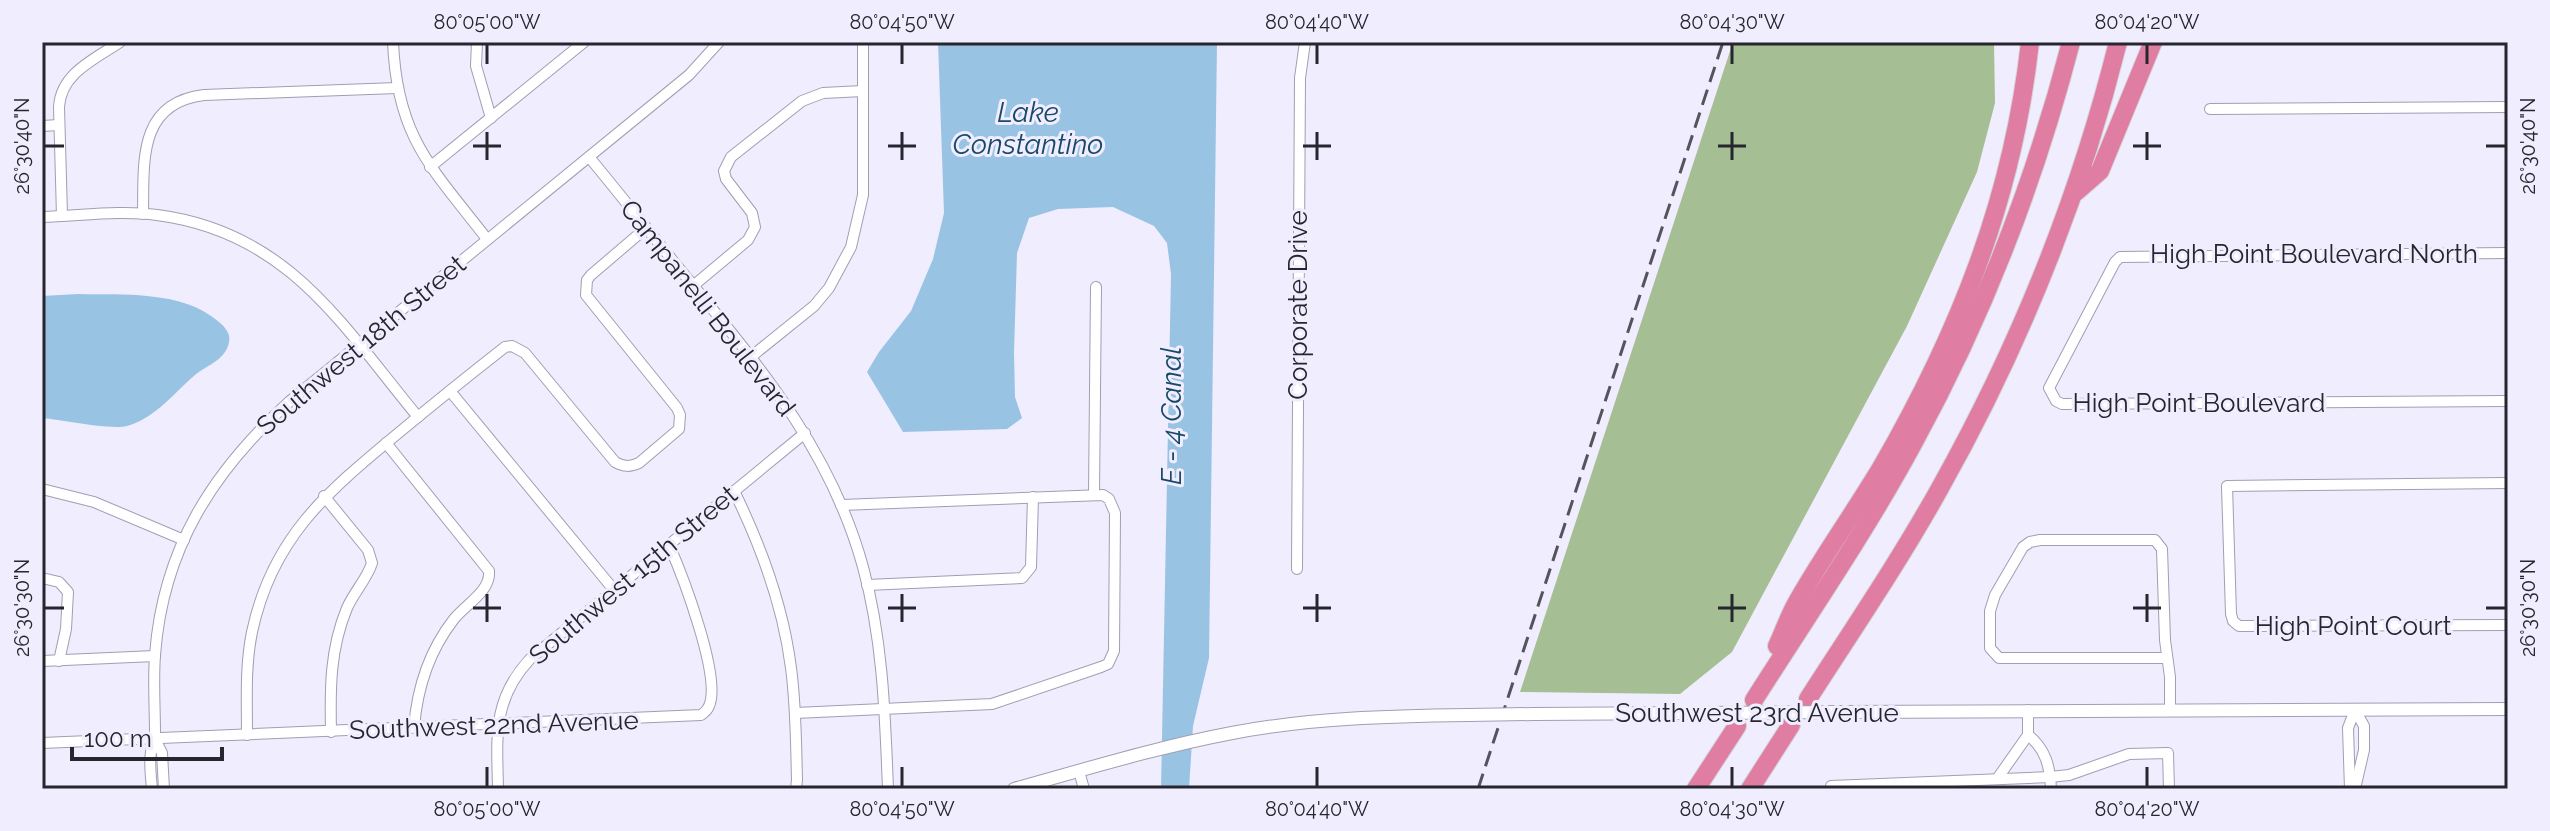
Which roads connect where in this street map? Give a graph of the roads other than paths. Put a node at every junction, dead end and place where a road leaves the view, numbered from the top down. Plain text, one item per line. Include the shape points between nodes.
1 (120, 42) edge
2 (393, 42) edge
3 (477, 42) edge
4 (584, 42) edge
5 (719, 42) edge
6 (863, 42) edge
7 (1305, 42) edge
8 (2030, 42) edge
9 (2071, 42) edge
10 (2118, 42) edge
11 (2153, 42) edge
12 (397, 88) junction
13 (863, 91) junction
14 (2508, 107) edge
15 (2210, 109) dead end
16 (491, 118) junction
17 (59, 125) junction
18 (42, 126) edge
19 (589, 157) junction
20 (430, 167) junction
21 (2074, 193) junction
22 (143, 214) junction
23 (62, 216) junction
24 (42, 217) edge
25 (646, 228) junction
26 (487, 239) junction
27 (2508, 253) edge
28 (2120, 257) joint
29 (693, 286) junction
30 (1096, 287) dead end
31 (358, 345) junction
32 (752, 356) junction
33 (450, 391) junction
34 (2508, 401) edge
35 (418, 417) junction
36 (805, 433) junction
37 (386, 443) junction
38 (2508, 483) edge
39 (42, 489) edge
40 (734, 491) junction
41 (1094, 494) junction
42 (324, 496) junction
43 (1033, 497) junction
44 (841, 505) junction
45 (184, 540) junction
46 (669, 545) junction
47 (1297, 569) dead end
48 (42, 578) edge
49 (867, 585) junction
50 (614, 590) junction
51 (2508, 625) edge
52 (155, 656) junction
53 (2166, 658) junction
54 (42, 661) edge
55 (59, 661) junction
56 (1808, 699) dead end
57 (885, 709) junction
58 (2508, 709) edge
59 (2028, 710) junction
60 (2355, 710) junction
61 (2170, 711) junction
62 (795, 713) junction
63 (497, 725) junction
64 (1791, 725) dead end
65 (1737, 726) dead end
66 (414, 728) junction
67 (331, 732) junction
68 (247, 735) junction
69 (2028, 735) junction
70 (155, 739) junction
71 (42, 743) edge
72 (1079, 771) junction
73 (1997, 779) junction
74 (2050, 783) edge
75 (1945, 785) edge
76 (1831, 786) dead end
77 (152, 789) edge
78 (164, 789) edge
79 (498, 789) edge
80 (796, 789) edge
81 (888, 789) edge
82 (1014, 789) edge
83 (1084, 789) edge
84 (1696, 789) edge
85 (1750, 789) edge
86 (2169, 789) edge
87 (2352, 789) edge

1 - 17 street via 68,79 59,100
2 - 12 street
3 - 16 street via 476,66
4 - 16 street
5 - 19 street, Southwest 18th Street via 689,75
6 - 13 street
7 - 47 street, Corporate Drive via 1300,78
8 - 9 highway via 2000,197 1962,305 1888,456 1796,603 1754,699 1878,505 1947,378 2014,224
10 - 21 highway
11 - 21 highway via 2100,171
12 - 20 street via 408,128
12 - 22 street via 204,95 182,101 163,113 147,139
13 - 29 street via 823,93 802,101 731,157 726,179 752,213 755,227 748,240
13 - 32 street via 863,195 851,247 814,306
14 - 15 street
16 - 20 street
17 - 18 street
17 - 23 street
19 - 25 street, Campanelli Boulevard
19 - 26 street, Southwest 18th Street
20 - 26 street
21 - 56 highway via 2020,328 1963,446
22 - 23 street
22 - 31 street via 209,226 262,251 309,287
23 - 24 street
25 - 29 street, Campanelli Boulevard
25 - 33 street via 591,275 585,287 680,415 679,429 639,463 615,462 519,348 505,347
26 - 31 street, Southwest 18th Street
27 - 28 street, High Point Boulevard North
28 - 34 street, High Point Boulevard via 2051,381 2051,395 2062,404
29 - 32 street, Campanelli Boulevard
30 - 41 street
31 - 35 street
31 - 45 street, Southwest 18th Street via 241,449 213,486
32 - 36 street, Campanelli Boulevard
33 - 35 street
33 - 50 street
35 - 37 street
36 - 40 street, Southwest 15th Street
36 - 44 street, Campanelli Boulevard
37 - 42 street
37 - 66 street via 489,571 487,585 454,620 433,653 419,690
38 - 51 street, High Point Court via 2227,486 2231,614 2239,626
39 - 45 street via 94,502
40 - 46 street, Southwest 15th Street
40 - 62 street via 778,601
41 - 43 street
41 - 57 street via 1109,499 1115,513 1114,651 1108,664 992,704
42 - 67 street via 368,550 372,563 349,604 334,649
42 - 68 street via 290,539 260,603 247,664
43 - 44 street
43 - 49 street via 1031,567 1022,578
44 - 49 street, Campanelli Boulevard
45 - 52 street, Southwest 18th Street via 165,595
46 - 50 street, Southwest 15th Street
46 - 63 street, Southwest 22nd Avenue via 703,643 711,697 705,712 693,717
48 - 55 street via 59,582 68,592
49 - 57 street, Campanelli Boulevard
50 - 63 street, Southwest 15th Street via 519,671
52 - 55 street
52 - 70 street, Southwest 18th Street
53 - 53 street via 2162,549 2151,539 2030,542 2019,552 1991,606 1990,648 1999,658
53 - 61 street
54 - 55 street
57 - 62 street
57 - 81 street, Campanelli Boulevard
58 - 60 street, Southwest 23rd Avenue
59 - 61 street, Southwest 23rd Avenue
59 - 69 street
59 - 72 street, Southwest 23rd Avenue, bridge via 1332,720 1208,738
60 - 61 street, Southwest 23rd Avenue
60 - 87 street via 2348,728
60 - 87 street via 2364,726 2364,750
62 - 80 street
63 - 66 street, Southwest 22nd Avenue
63 - 79 street, Southwest 15th Street
64 - 85 highway
65 - 84 highway
66 - 67 street, Southwest 22nd Avenue
67 - 68 street, Southwest 22nd Avenue
68 - 70 street, Southwest 22nd Avenue
69 - 73 street
69 - 74 street via 2046,756
70 - 71 street, Southwest 22nd Avenue
70 - 77 street, Southwest 18th Street via 150,753
70 - 78 street, Southwest 18th Street via 162,753
72 - 82 street, Southwest 23rd Avenue
72 - 83 street
73 - 74 street
73 - 75 street
74 - 86 street via 2129,754 2168,753
75 - 76 street

